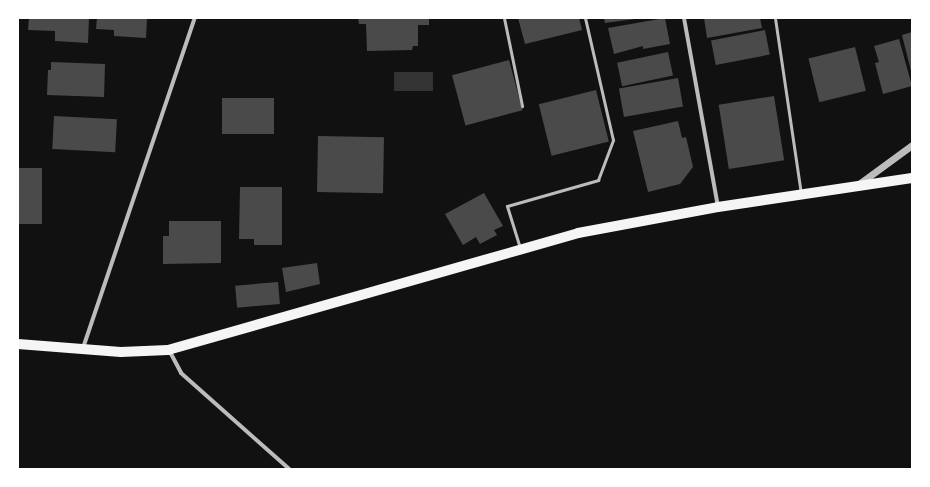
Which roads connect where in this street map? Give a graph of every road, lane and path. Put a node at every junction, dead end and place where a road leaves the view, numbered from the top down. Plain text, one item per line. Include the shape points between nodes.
1 (195, 18) edge
2 (504, 18) edge
3 (585, 18) edge
4 (684, 18) edge
5 (775, 18) edge
6 (522, 106) dead end
7 (912, 145) edge
8 (912, 178) edge
9 (855, 186) junction
10 (801, 195) junction
11 (718, 207) junction
12 (521, 250) junction
13 (18, 344) edge
14 (82, 350) junction
15 (168, 350) junction
16 (289, 469) edge

1 - 14 street
2 - 6 lane
3 - 12 lane via 613,140 598,180 507,206
4 - 11 street
5 - 10 lane
7 - 9 street
8 - 9 main road
9 - 10 main road
10 - 11 main road
11 - 12 main road via 578,233
12 - 15 main road
13 - 14 main road
14 - 15 main road
15 - 16 street via 181,373

